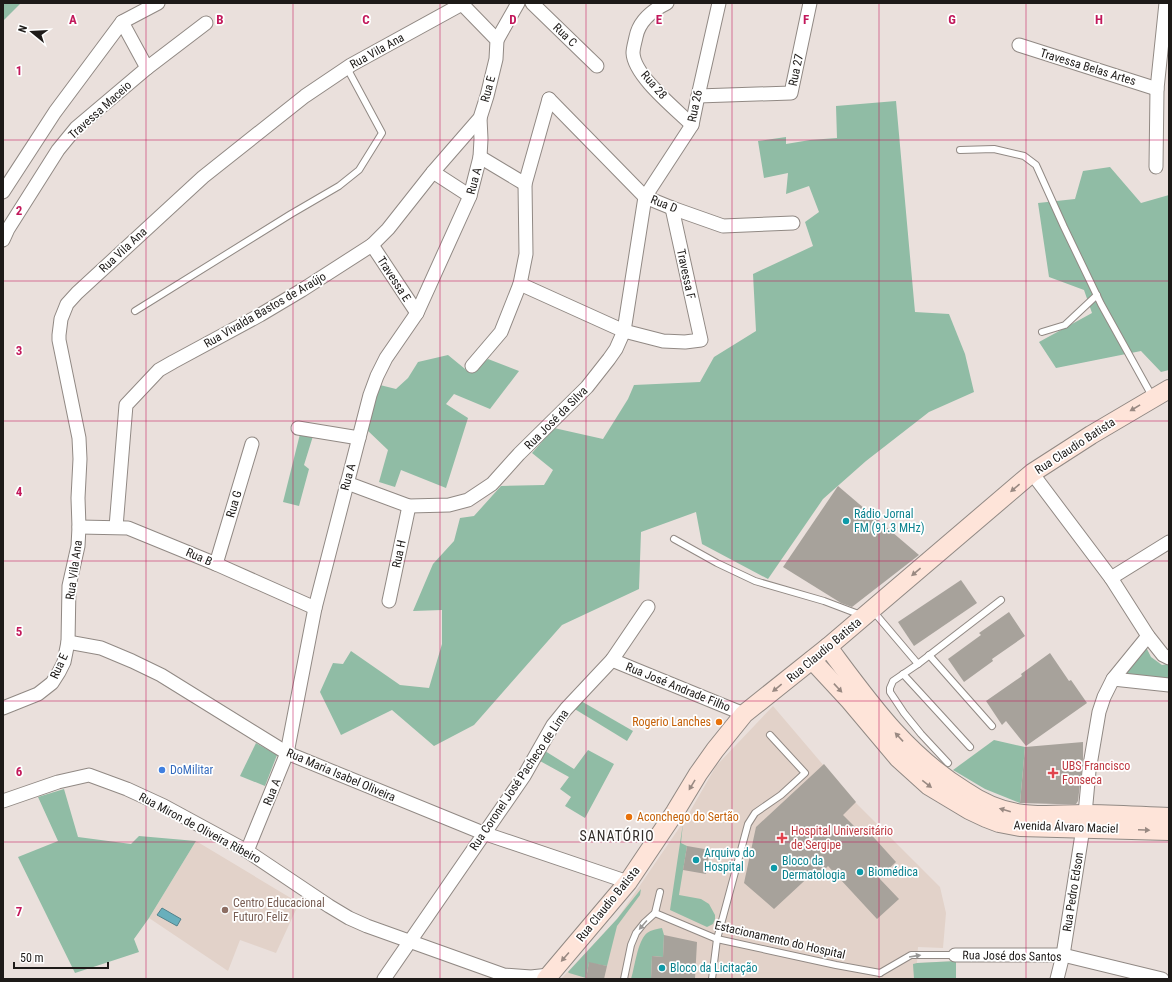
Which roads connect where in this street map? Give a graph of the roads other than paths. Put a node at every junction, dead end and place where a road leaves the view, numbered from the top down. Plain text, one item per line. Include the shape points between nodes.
1 (158, 3) edge
2 (518, 3) edge
3 (532, 3) edge
4 (667, 3) edge
5 (719, 3) edge
6 (810, 3) edge
7 (1166, 3) edge
8 (462, 4) edge
9 (122, 22) junction
10 (206, 23) dead end
11 (497, 40) junction
12 (1019, 45) dead end
13 (597, 66) dead end
14 (147, 68) junction
15 (347, 68) junction
16 (1157, 88) junction
17 (698, 96) junction
18 (480, 118) junction
19 (692, 125) junction
20 (960, 150) dead end
21 (480, 157) junction
22 (1156, 167) dead end
23 (433, 172) junction
24 (525, 184) junction
25 (3, 192) edge
26 (470, 196) junction
27 (645, 197) junction
28 (672, 208) junction
29 (793, 223) dead end
30 (3, 240) edge
31 (372, 245) junction
32 (520, 284) junction
33 (1097, 295) junction
34 (134, 311) dead end
35 (417, 313) junction
36 (624, 331) junction
37 (1042, 332) dead end
38 (472, 366) dead end
39 (1169, 389) edge
40 (1153, 398) junction
41 (298, 428) dead end
42 (359, 438) junction
43 (252, 444) dead end
44 (1032, 473) junction
45 (347, 483) junction
46 (409, 506) junction
47 (79, 527) junction
48 (116, 527) junction
49 (674, 539) dead end
50 (1169, 542) edge
51 (216, 564) junction
52 (1111, 578) junction
53 (1001, 600) dead end
54 (389, 601) dead end
55 (648, 607) dead end
56 (315, 608) junction
57 (868, 613) junction
58 (1148, 636) junction
59 (68, 642) junction
60 (828, 647) junction
61 (929, 655) junction
62 (1169, 658) edge
63 (612, 660) junction
64 (812, 660) junction
65 (918, 664) junction
66 (903, 674) junction
67 (1113, 679) junction
68 (1169, 685) edge
69 (3, 708) edge
70 (744, 714) junction
71 (992, 726) dead end
72 (770, 735) dead end
73 (970, 747) dead end
74 (287, 753) junction
75 (948, 762) dead end
76 (3, 801) edge
77 (1169, 817) edge
78 (1053, 821) junction
79 (1084, 821) junction
80 (1169, 831) edge
81 (483, 834) junction
82 (247, 851) junction
83 (628, 882) junction
84 (660, 892) dead end
85 (655, 913) junction
86 (717, 939) junction
87 (410, 942) junction
88 (955, 955) joint
89 (1063, 955) junction
90 (880, 973) junction
91 (506, 977) edge
92 (547, 977) edge
93 (384, 979) edge
94 (624, 979) edge
95 (712, 979) edge
96 (884, 979) edge
97 (1057, 979) edge
98 (1162, 979) edge

1 - 9 street
2 - 11 street
3 - 13 street, Rua C
4 - 19 street, Rua 28 via 642,22 636,32 633,53 637,66 654,89
5 - 17 street, Rua 26
6 - 17 street, Rua 27 via 791,93
7 - 16 street
8 - 11 street
8 - 15 street, Rua Vila Ana
9 - 14 street
9 - 25 street via 55,112
10 - 14 street, Travessa Maceio
11 - 18 street, Rua E via 496,59
12 - 16 street, Travessa Belas Artes
14 - 30 street, Travessa Maceio via 76,128 58,150
15 - 34 lane via 382,133 359,170 339,186
15 - 47 street, Rua Vila Ana via 305,96 203,177 67,304 61,319 59,340 79,438
16 - 22 street
17 - 19 street, Rua 26
18 - 21 street, Rua A
18 - 23 street, Rua Vivalda Bastos de Araújo
19 - 27 street, Rua 26
20 - 33 lane via 994,149 1024,156 1036,165
21 - 24 street
21 - 26 street, Rua A
23 - 26 street
23 - 31 street, Rua Vivalda Bastos de Araújo via 388,229
24 - 27 street, Rua D via 549,99
24 - 32 street via 526,254
26 - 35 street, Rua A
27 - 28 street, Rua D
27 - 36 street, Rua José da Silva
28 - 29 street, Rua D via 723,226
28 - 36 street, Travessa F via 701,340 663,341
31 - 35 street, Travessa E
31 - 48 street, Rua Vivalda Bastos de Araújo via 266,312 159,370 126,405
32 - 36 street
32 - 38 street via 501,332
33 - 37 lane via 1065,324
33 - 40 lane
35 - 42 street, Rua A via 386,358 377,376
36 - 46 street, Rua José da Silva via 616,349 600,372 492,484 468,500 457,503
39 - 40 main road, Rua Claudio Batista
40 -> 44 main road, Rua Claudio Batista
41 - 42 street
42 - 45 street, Rua A
43 - 51 street, Rua G
44 - 52 street
44 -> 57 main road, Rua Claudio Batista
45 - 46 street, Rua José da Silva
45 - 56 street, Rua A
46 - 54 street, Rua H
47 - 48 street, Rua B
47 - 59 street, Rua Vila Ana via 77,555 69,586
48 - 51 street, Rua B via 128,528
49 - 57 lane via 755,580
50 - 52 street
51 - 56 street, Rua B
52 - 58 street
53 - 61 lane
55 - 63 street, Rua Coronel José Pacheco de Lima
56 - 74 street, Rua A
57 - 60 main road, Rua Claudio Batista
57 - 65 lane
58 - 62 street via 1163,655
58 - 67 street, Rua Pedro Edson
59 - 69 street, Rua E via 64,662 52,683 38,694
59 - 74 street, Rua Maria Isabel Oliveira via 101,648 161,675
60 - 64 main road, Rua Claudio Batista
78 -> 60 main road, Avenida Álvaro Maciel via 982,802 932,769 892,730
61 - 65 lane
61 - 71 lane
63 - 70 street, Rua José Andrade Filho
63 - 81 street, Rua Coronel José Pacheco de Lima via 553,725 524,776
64 -> 70 main road, Rua Claudio Batista
64 -> 78 main road, Avenida Álvaro Maciel via 898,758 929,786 969,810 999,823 1020,827
65 - 66 lane
66 - 73 lane
66 - 75 lane via 891,684 891,694 921,734
67 - 68 street
67 - 79 street, Rua Pedro Edson via 1099,712
70 -> 83 main road, Rua Claudio Batista via 714,750
72 - 86 lane via 805,773 755,813 748,824
74 - 81 street, Rua Maria Isabel Oliveira
74 - 82 street, Rua A
76 - 82 street, Rua Miron de Oliveira Ribeiro via 58,782 89,775 164,806
77 - 79 main road, Avenida Álvaro Maciel
78 - 79 main road, Avenida Álvaro Maciel
79 -> 80 main road, Avenida Álvaro Maciel
79 - 89 street, Rua Pedro Edson
81 - 83 street, Rua Maria Isabel Oliveira
81 - 87 street, Rua Coronel José Pacheco de Lima
82 - 87 street, Rua Miron de Oliveira Ribeiro via 349,918
83 -> 92 main road, Rua Claudio Batista
84 - 85 lane
85 - 86 lane, Estacionamento do Hospital
85 -> 94 lane via 636,932
86 - 90 lane, Estacionamento do Hospital
86 - 95 lane
87 - 91 street, Rua Miron de Oliveira Ribeiro
87 - 93 street, Rua Coronel José Pacheco de Lima
88 - 89 street, Rua José dos Santos
90 -> 88 lane via 912,955
89 - 97 street, Rua Pedro Edson
89 - 98 street, Rua José dos Santos
90 - 96 lane
91 - 92 street, Rua Miron de Oliveira Ribeiro

